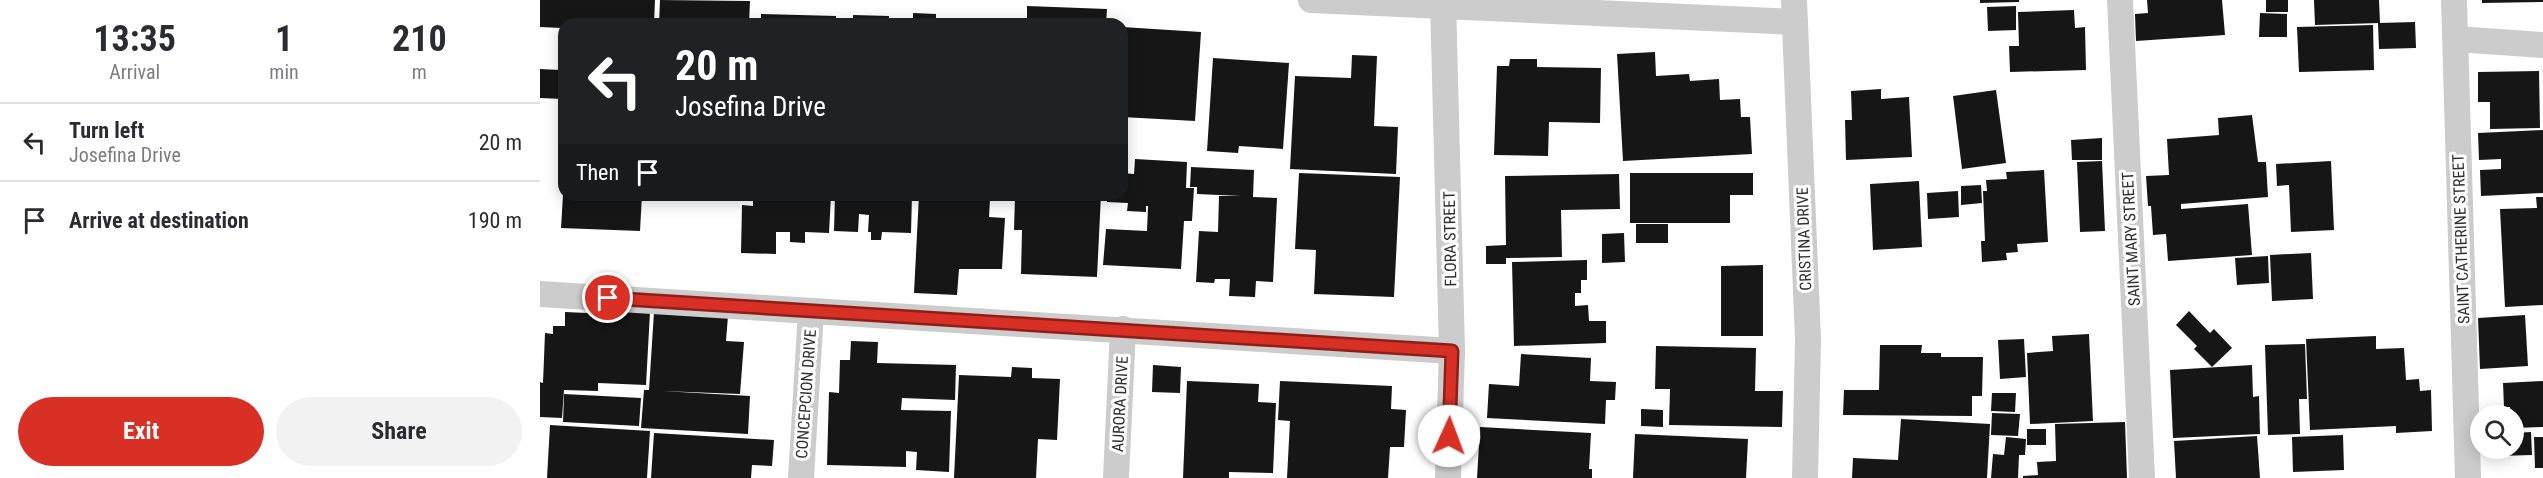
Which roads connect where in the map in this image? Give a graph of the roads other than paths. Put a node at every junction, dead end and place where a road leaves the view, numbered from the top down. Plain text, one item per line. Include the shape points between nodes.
1 (1311, 0) edge
2 (2120, 0) edge
3 (2454, 0) edge
4 (1444, 3) edge
5 (1794, 11) edge
6 (2456, 39) junction
7 (2543, 45) edge
8 (540, 294) edge
9 (811, 311) junction
10 (1123, 329) junction
11 (1452, 351) junction
12 (801, 478) edge
13 (1116, 478) edge
14 (1448, 478) edge
15 (1805, 478) edge
16 (2142, 478) edge
17 (2468, 478) edge

1 - 4 street
2 - 16 street, SAINT MARY STREET
3 - 6 street, SAINT CATHERINE STREET
4 - 5 street
4 - 11 street, FLORA STREET
5 - 15 street, CRISTINA DRIVE via 1808,340
6 - 7 street
6 - 17 street, SAINT CATHERINE STREET
8 - 9 street
9 - 10 street
9 - 12 street, CONCEPCION DRIVE
10 - 11 street
10 - 13 street, AURORA DRIVE
11 - 14 street, FLORA STREET

